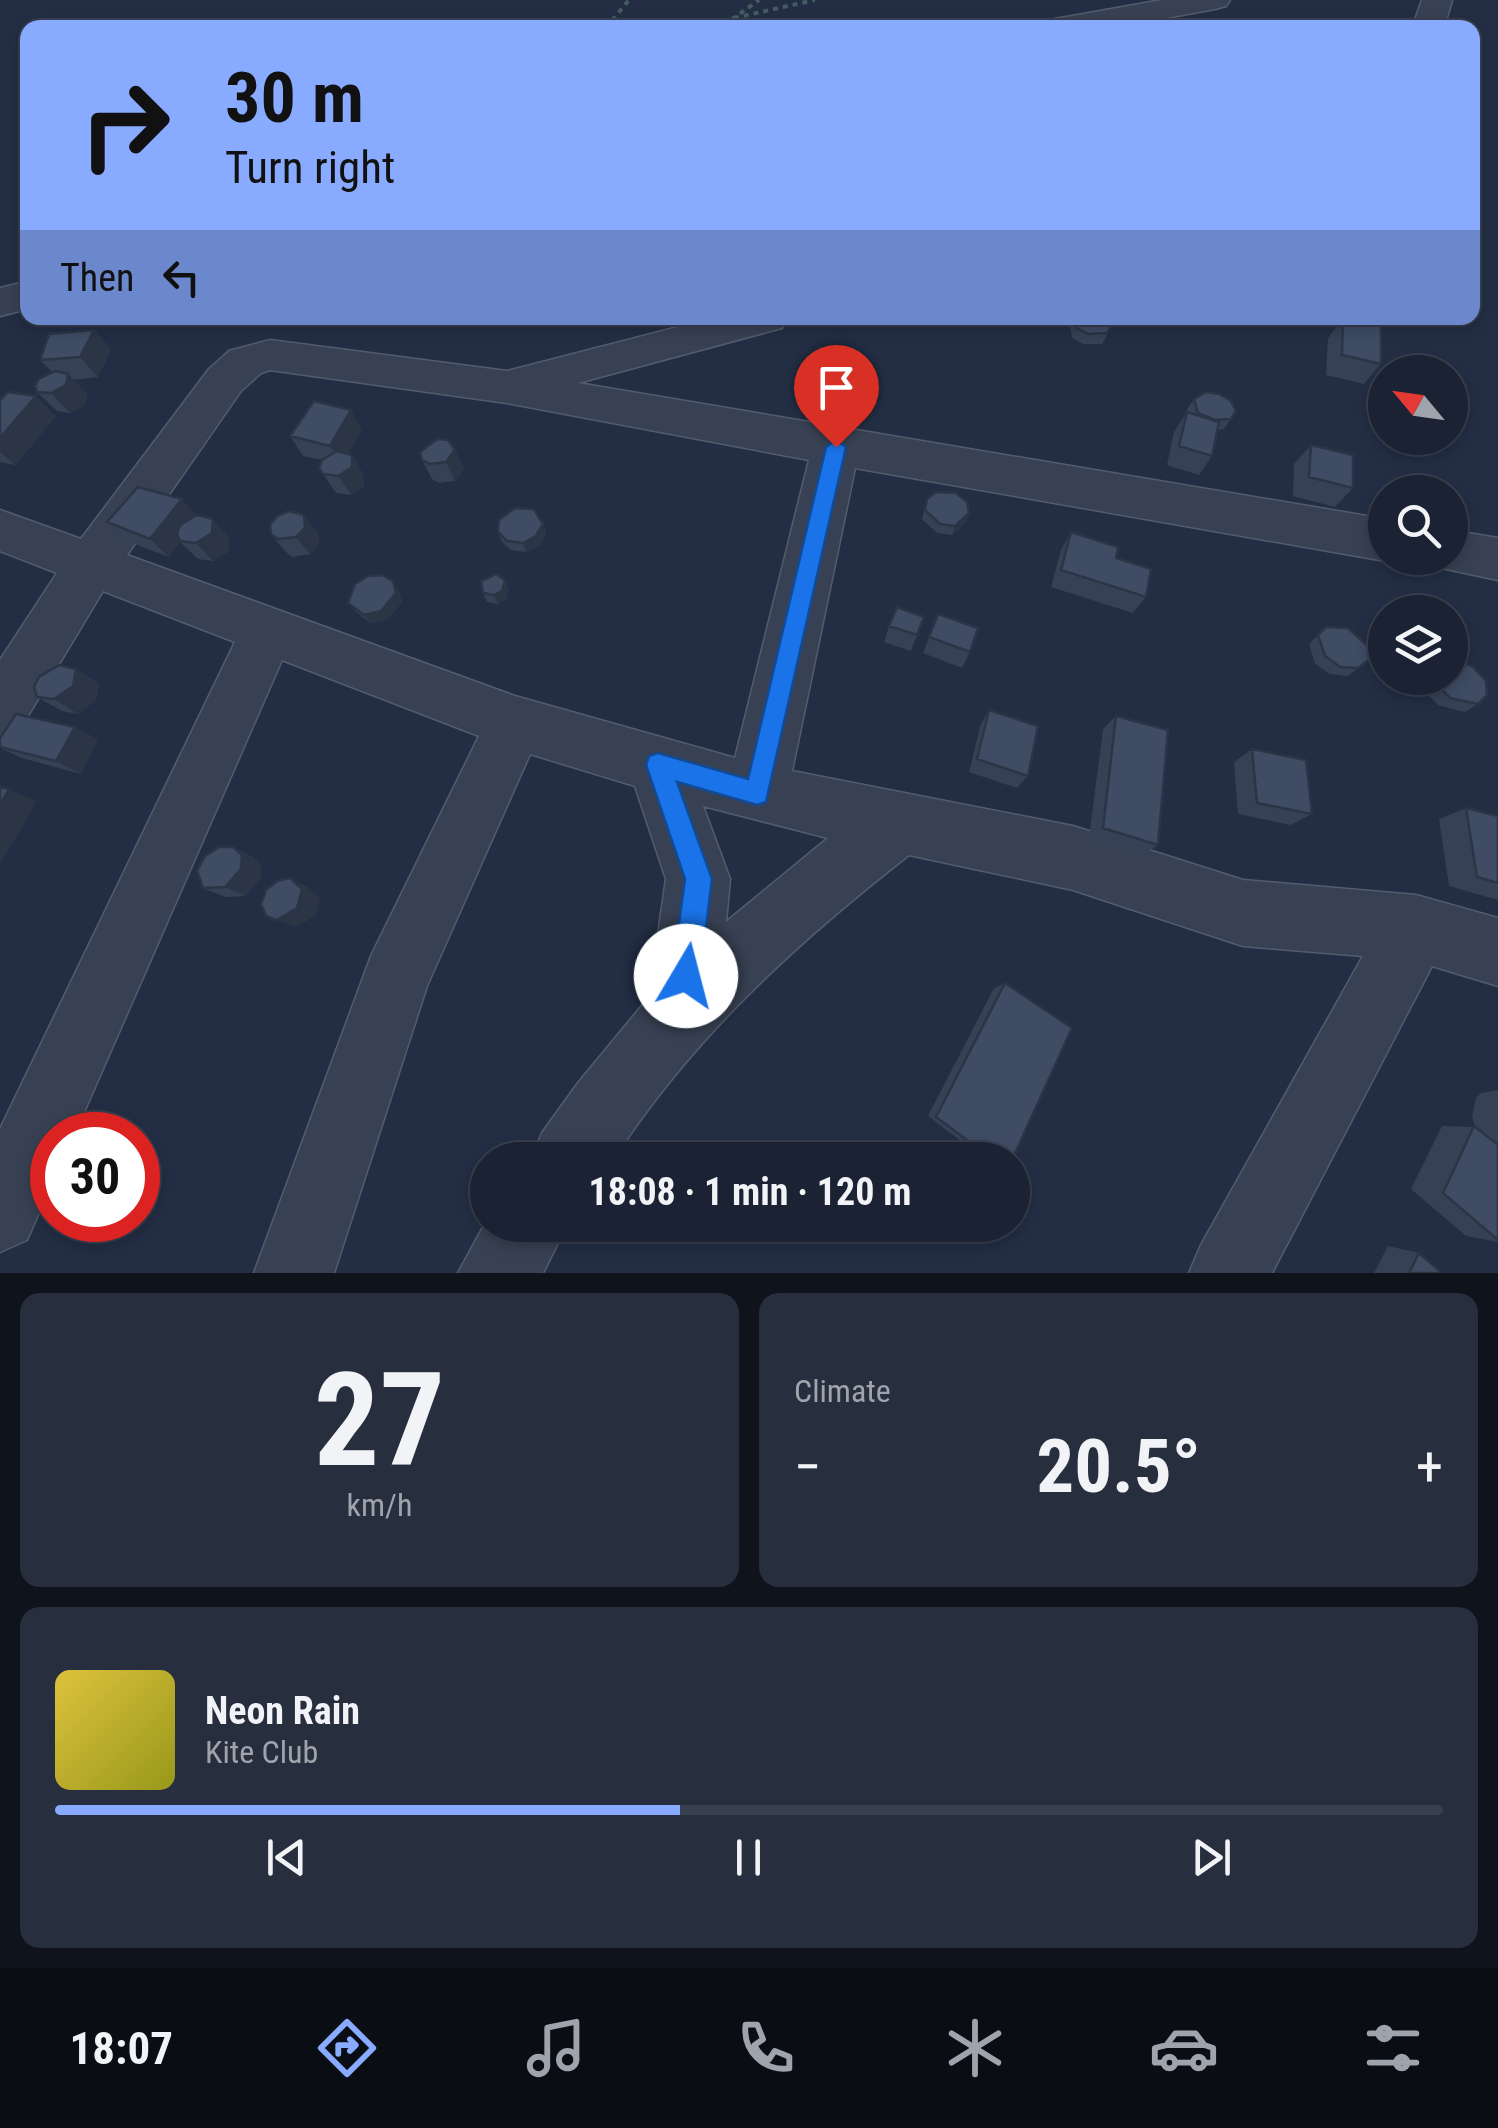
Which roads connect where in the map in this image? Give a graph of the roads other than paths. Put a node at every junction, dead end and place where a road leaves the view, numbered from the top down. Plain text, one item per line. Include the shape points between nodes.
1 (1216, 0) edge
2 (1101, 20) edge
3 (741, 325) edge
4 (507, 387) junction
5 (836, 447) junction
6 (0, 530) edge
7 (1368, 537) edge
8 (1468, 553) edge
9 (1498, 559) edge
10 (91, 565) junction
11 (267, 633) junction
12 (0, 710) edge
13 (515, 723) junction
14 (658, 765) junction
15 (757, 793) junction
16 (901, 822) junction
17 (1416, 928) junction
18 (1498, 952) edge
19 (682, 1008) junction
20 (580, 1142) edge
21 (0, 1213) edge
22 (517, 1242) edge
23 (294, 1273) edge
24 (498, 1273) edge
25 (1229, 1273) edge

1 - 2 street
3 - 4 street
4 - 5 street
4 - 10 street via 270,356 245,362 225,380
5 - 7 street
5 - 15 street
6 - 10 street
8 - 9 street
10 - 11 street
10 - 12 street
11 - 13 street
11 - 21 street
13 - 14 street
13 - 23 street via 395,980
14 - 15 street
14 - 19 street via 698,879
15 - 16 street
16 - 17 street via 1073,858 1244,913
16 - 19 street via 808,890
17 - 18 street
17 - 25 street
19 - 20 street
22 - 24 street

